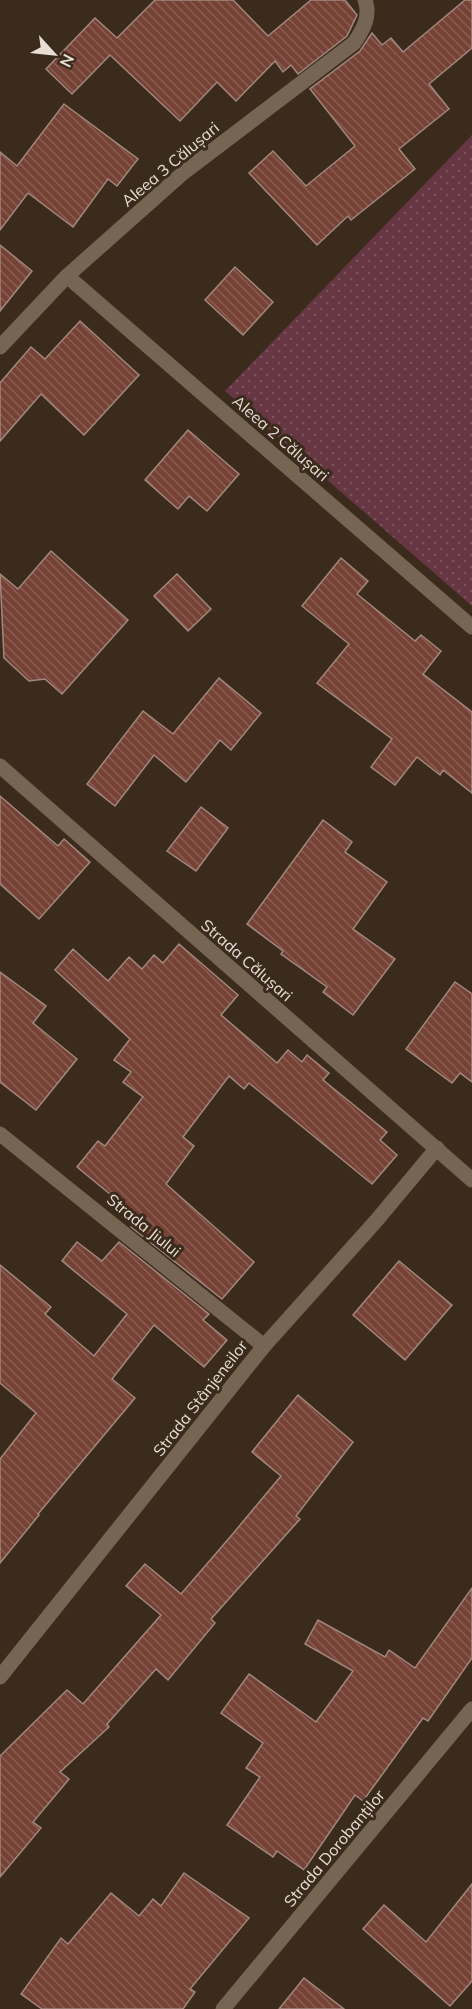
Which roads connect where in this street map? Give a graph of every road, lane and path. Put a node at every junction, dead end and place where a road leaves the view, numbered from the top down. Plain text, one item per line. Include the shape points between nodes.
1 (366, 8) edge
2 (67, 276) junction
3 (0, 347) edge
4 (472, 627) edge
5 (0, 766) edge
6 (0, 1134) edge
7 (437, 1149) junction
8 (472, 1180) edge
9 (264, 1346) junction
10 (0, 1677) edge
11 (472, 1709) edge
12 (223, 2009) edge

1 - 2 street, Aleea 3 Călușari via 363,30 354,43 183,174
2 - 3 street, Aleea 3 Călușari
2 - 4 street, Aleea 2 Călușari
5 - 7 street, Strada Călușari
6 - 9 street, Strada Jiului
7 - 8 street, Strada Călușari
7 - 9 street, Strada Stânjeneilor
9 - 10 street, Strada Stânjeneilor
11 - 12 street, Strada Dorobanților

